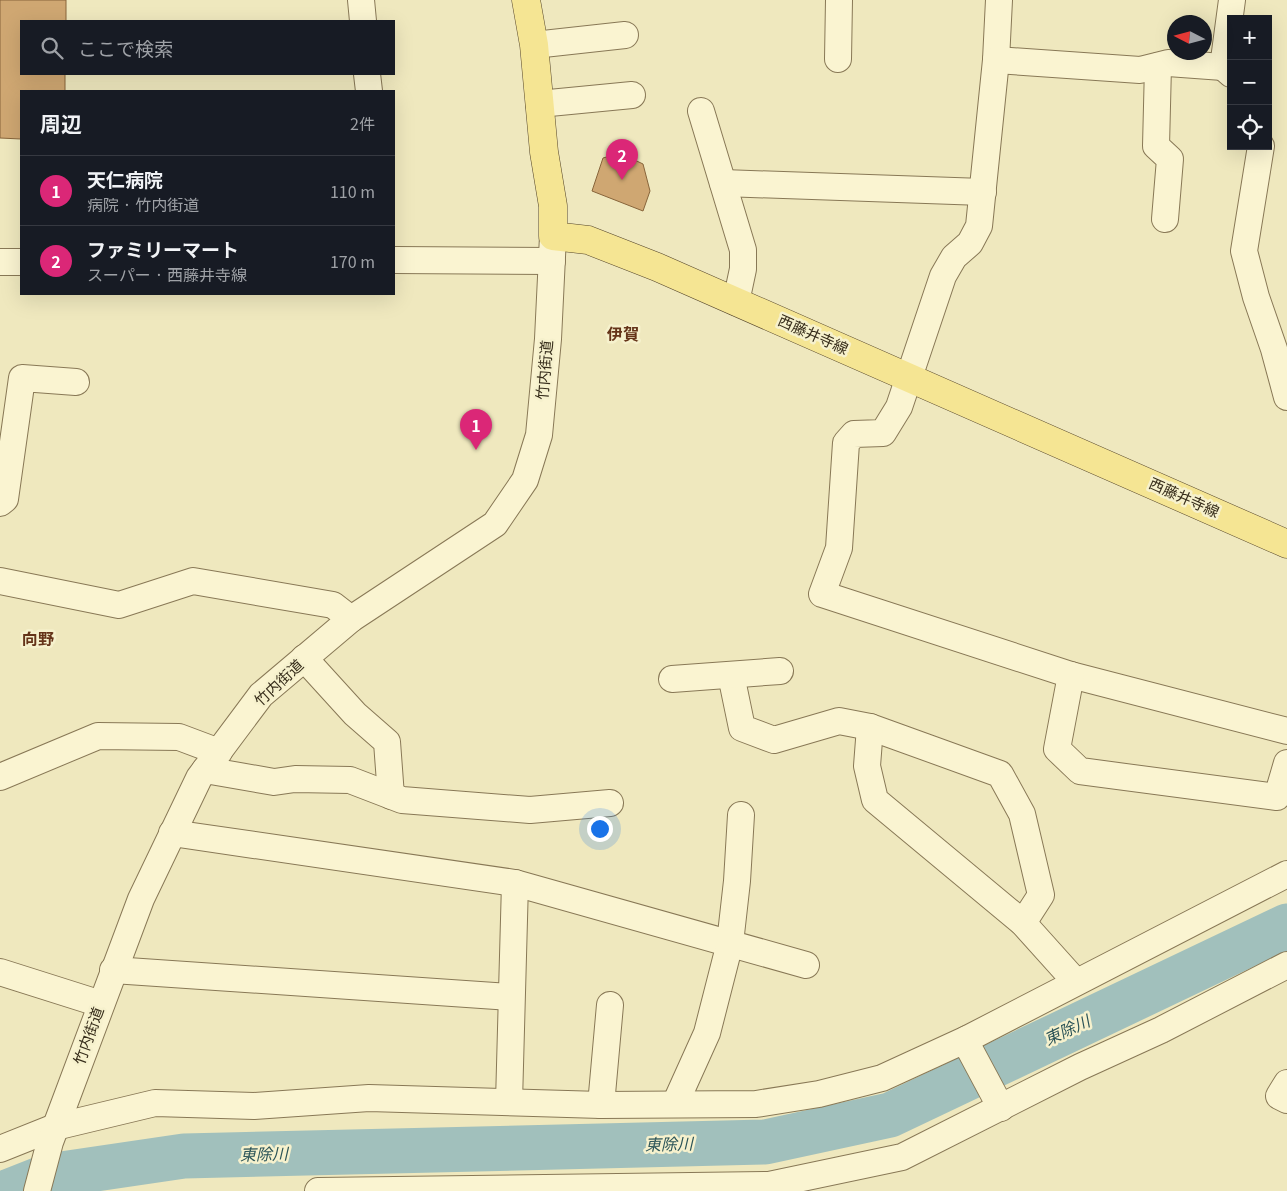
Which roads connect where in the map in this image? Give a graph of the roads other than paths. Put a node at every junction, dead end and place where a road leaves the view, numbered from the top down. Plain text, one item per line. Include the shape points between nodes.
1 (361, 0) edge
2 (526, 0) edge
3 (839, 0) edge
4 (999, 0) edge
5 (1232, 0) edge
6 (363, 20) edge
7 (624, 34) dead end
8 (534, 45) junction
9 (838, 59) dead end
10 (996, 60) junction
11 (1228, 60) edge
12 (1158, 66) junction
13 (1227, 71) edge
14 (368, 75) edge
15 (369, 90) edge
16 (632, 95) dead end
17 (539, 104) junction
18 (701, 111) dead end
19 (1259, 150) edge
20 (723, 183) junction
21 (983, 192) junction
22 (1165, 219) dead end
23 (552, 248) junction
24 (395, 260) edge
25 (0, 262) edge
26 (20, 262) edge
27 (736, 302) junction
28 (909, 377) junction
29 (76, 382) dead end
30 (1287, 397) edge
31 (0, 503) edge
32 (1287, 544) edge
33 (0, 581) edge
34 (351, 619) junction
35 (304, 658) junction
36 (780, 671) dead end
37 (731, 675) junction
38 (1071, 675) junction
39 (672, 679) dead end
40 (870, 726) junction
41 (1287, 731) edge
42 (212, 761) junction
43 (1287, 763) edge
44 (0, 777) edge
45 (391, 796) junction
46 (610, 803) dead end
47 (741, 814) dead end
48 (172, 833) junction
49 (1287, 874) edge
50 (515, 883) junction
51 (1024, 922) junction
52 (730, 943) junction
53 (806, 965) dead end
54 (1287, 965) edge
55 (114, 970) junction
56 (0, 972) edge
57 (1076, 982) junction
58 (511, 997) junction
59 (101, 1004) junction
60 (610, 1005) dead end
61 (968, 1045) junction
62 (1287, 1083) edge
63 (1287, 1100) edge
64 (509, 1102) junction
65 (998, 1103) junction
66 (676, 1104) junction
67 (601, 1105) junction
68 (52, 1135) junction
69 (0, 1149) edge
70 (769, 1188) edge
71 (693, 1189) edge
72 (548, 1190) edge
73 (37, 1191) edge
74 (318, 1191) edge

1 - 6 street
2 - 8 main road
3 - 9 street
4 - 10 street
5 - 11 street
7 - 8 street
8 - 17 main road
10 - 12 street via 1140,70
10 - 21 street
12 - 13 street via 1168,63
12 - 22 street via 1156,146 1170,159
14 - 15 street
16 - 17 street
17 - 23 main road via 553,206
18 - 20 street
19 - 30 street via 1244,252
20 - 21 street
20 - 27 street via 744,250
21 - 28 street via 979,226 970,243 954,257 943,276
23 - 24 street
23 - 27 main road, 西藤井寺線 via 588,240
23 - 34 street, 竹内街道 via 539,435 525,480 495,524
25 - 26 street
27 - 28 main road, 西藤井寺線
28 - 32 main road, 西藤井寺線
28 - 38 street via 899,406 883,433 854,434 846,442 839,548 822,594
29 - 31 street via 22,378 5,499
33 - 34 street via 119,605 192,581 333,605
34 - 35 street, 竹内街道
35 - 42 street, 竹内街道 via 261,695
35 - 45 street via 355,714 387,742
36 - 37 street
37 - 39 street
37 - 40 street via 742,728 774,740 839,721
38 - 41 street
38 - 43 street via 1057,749 1080,771 1277,797
40 - 51 street via 867,766 876,800
40 - 51 street via 1000,774 1022,814 1041,895
42 - 44 street via 180,738 98,736
42 - 45 street via 274,782 350,780
42 - 48 street, 竹内街道 via 199,778
45 - 46 street via 402,800 530,810
47 - 52 street
48 - 50 street
48 - 55 street, 竹内街道 via 141,899
49 - 57 street
50 - 52 street
50 - 58 street
51 - 57 street
52 - 53 street
52 - 66 street via 707,1033
54 - 65 street
55 - 58 street
55 - 59 street, 竹内街道
56 - 59 street
57 - 61 street
58 - 64 street
59 - 68 street, 竹内街道
60 - 67 street
61 - 65 street
61 - 66 street via 882,1078 819,1094 756,1104
62 - 63 street via 1279,1096
64 - 67 street
64 - 68 street via 369,1098 254,1106 155,1103
65 - 70 street via 902,1157
66 - 67 street
68 - 69 street
68 - 73 street, 竹内街道
70 - 71 street
71 - 72 street
72 - 74 street

